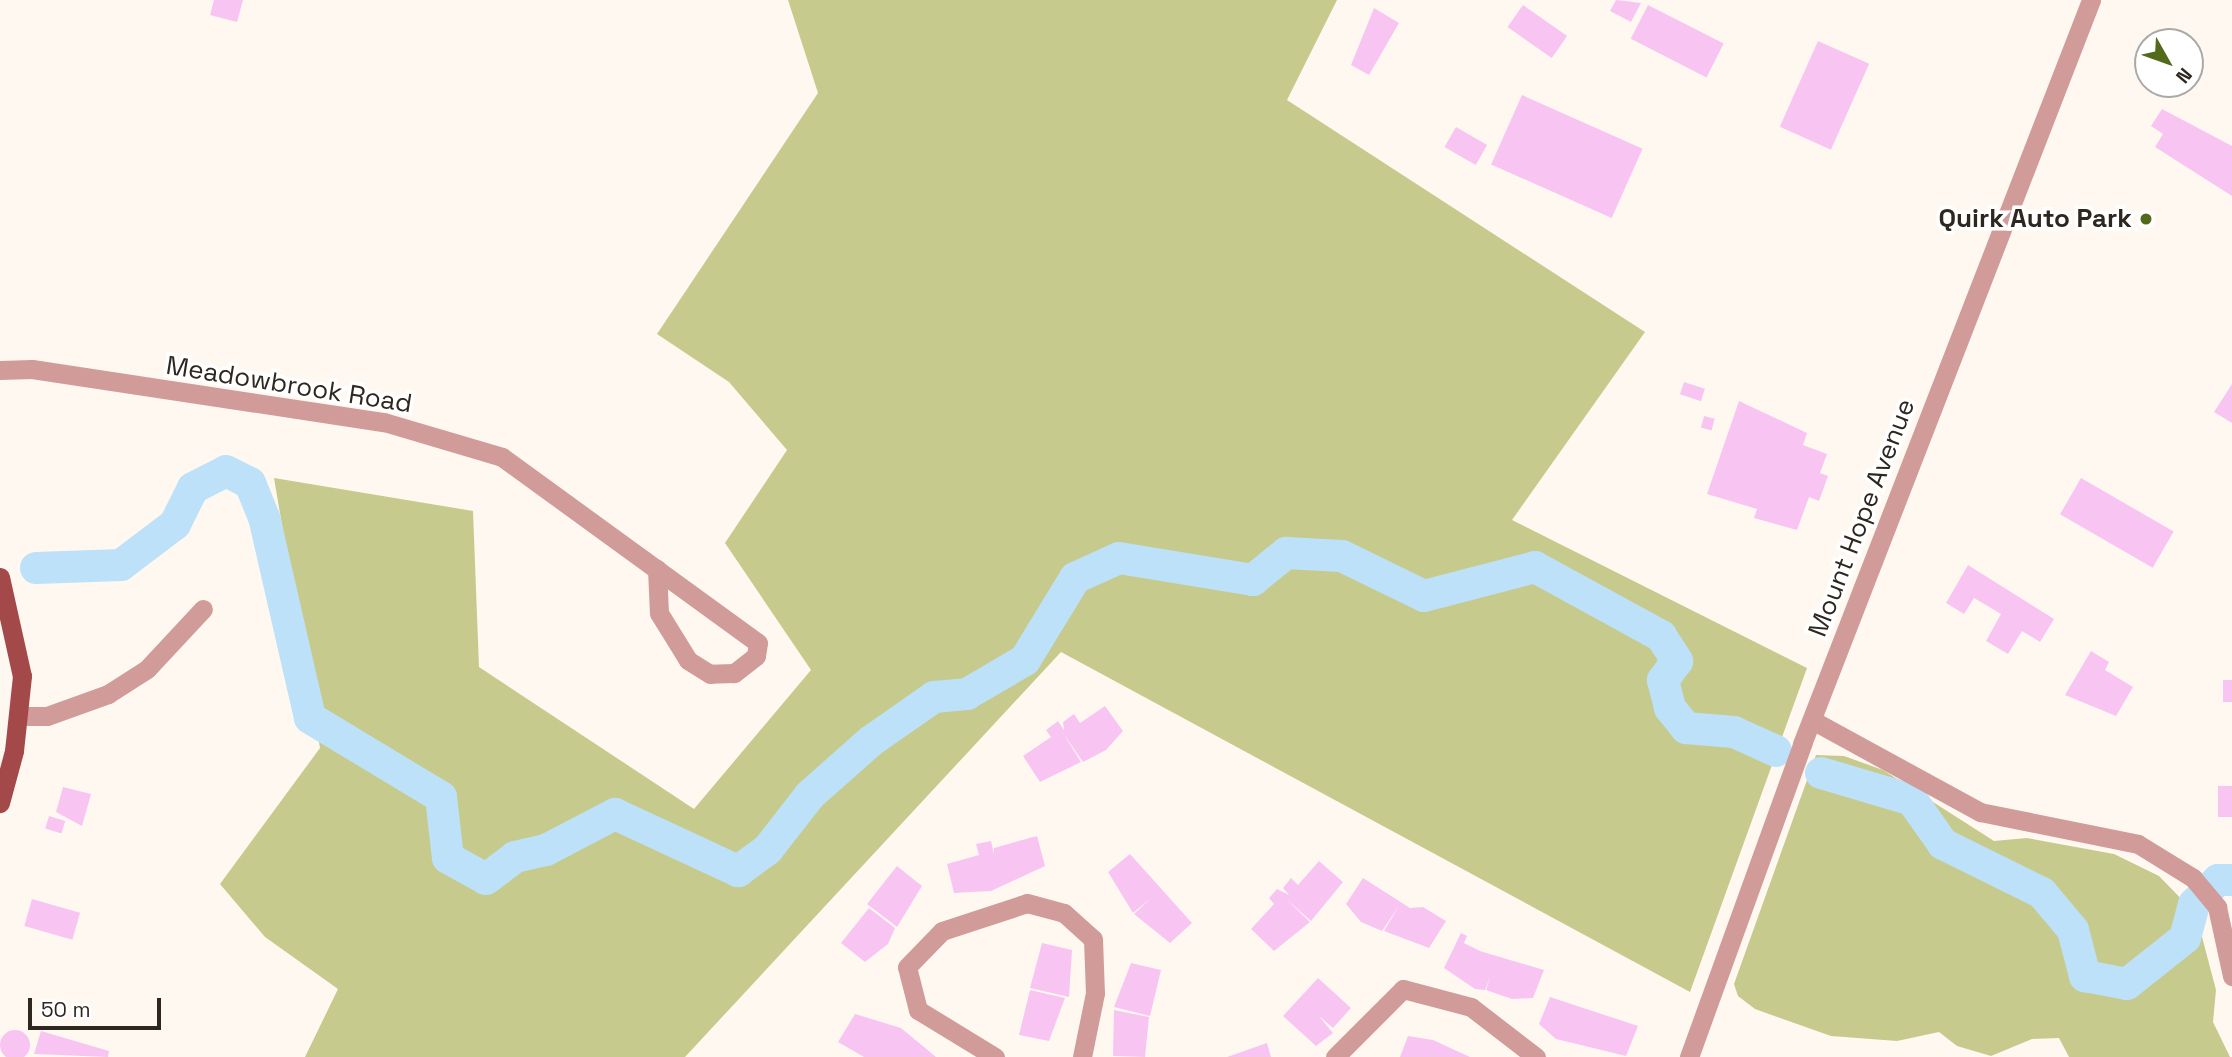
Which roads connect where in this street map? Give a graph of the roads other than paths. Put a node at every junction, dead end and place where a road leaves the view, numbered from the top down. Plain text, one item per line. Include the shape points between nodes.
1 (2091, 0) edge
2 (0, 370) edge
3 (657, 569) junction
4 (0, 577) edge
5 (203, 609) dead end
6 (19, 716) junction
7 (1812, 720) junction
8 (0, 803) edge
9 (2232, 976) edge
10 (995, 1057) edge
11 (1082, 1057) edge
12 (1335, 1057) edge
13 (1536, 1057) edge
14 (1689, 1057) edge

1 - 7 street, Mount Hope Avenue
2 - 3 street, Meadowbrook Road via 32,369 384,422 502,457
3 - 3 street, Meadowbrook Road via 758,643 756,656 734,673 710,674 688,660 659,613
4 - 6 main road via 22,676
5 - 6 street via 147,669 108,694 47,716
6 - 8 main road
7 - 9 street via 1980,812 2138,845 2193,878 2217,907
7 - 14 street, Mount Hope Avenue
10 - 11 street via 918,1010 907,967 942,931 1027,904 1065,913 1093,939 1095,993
12 - 13 street via 1403,989 1471,1007

